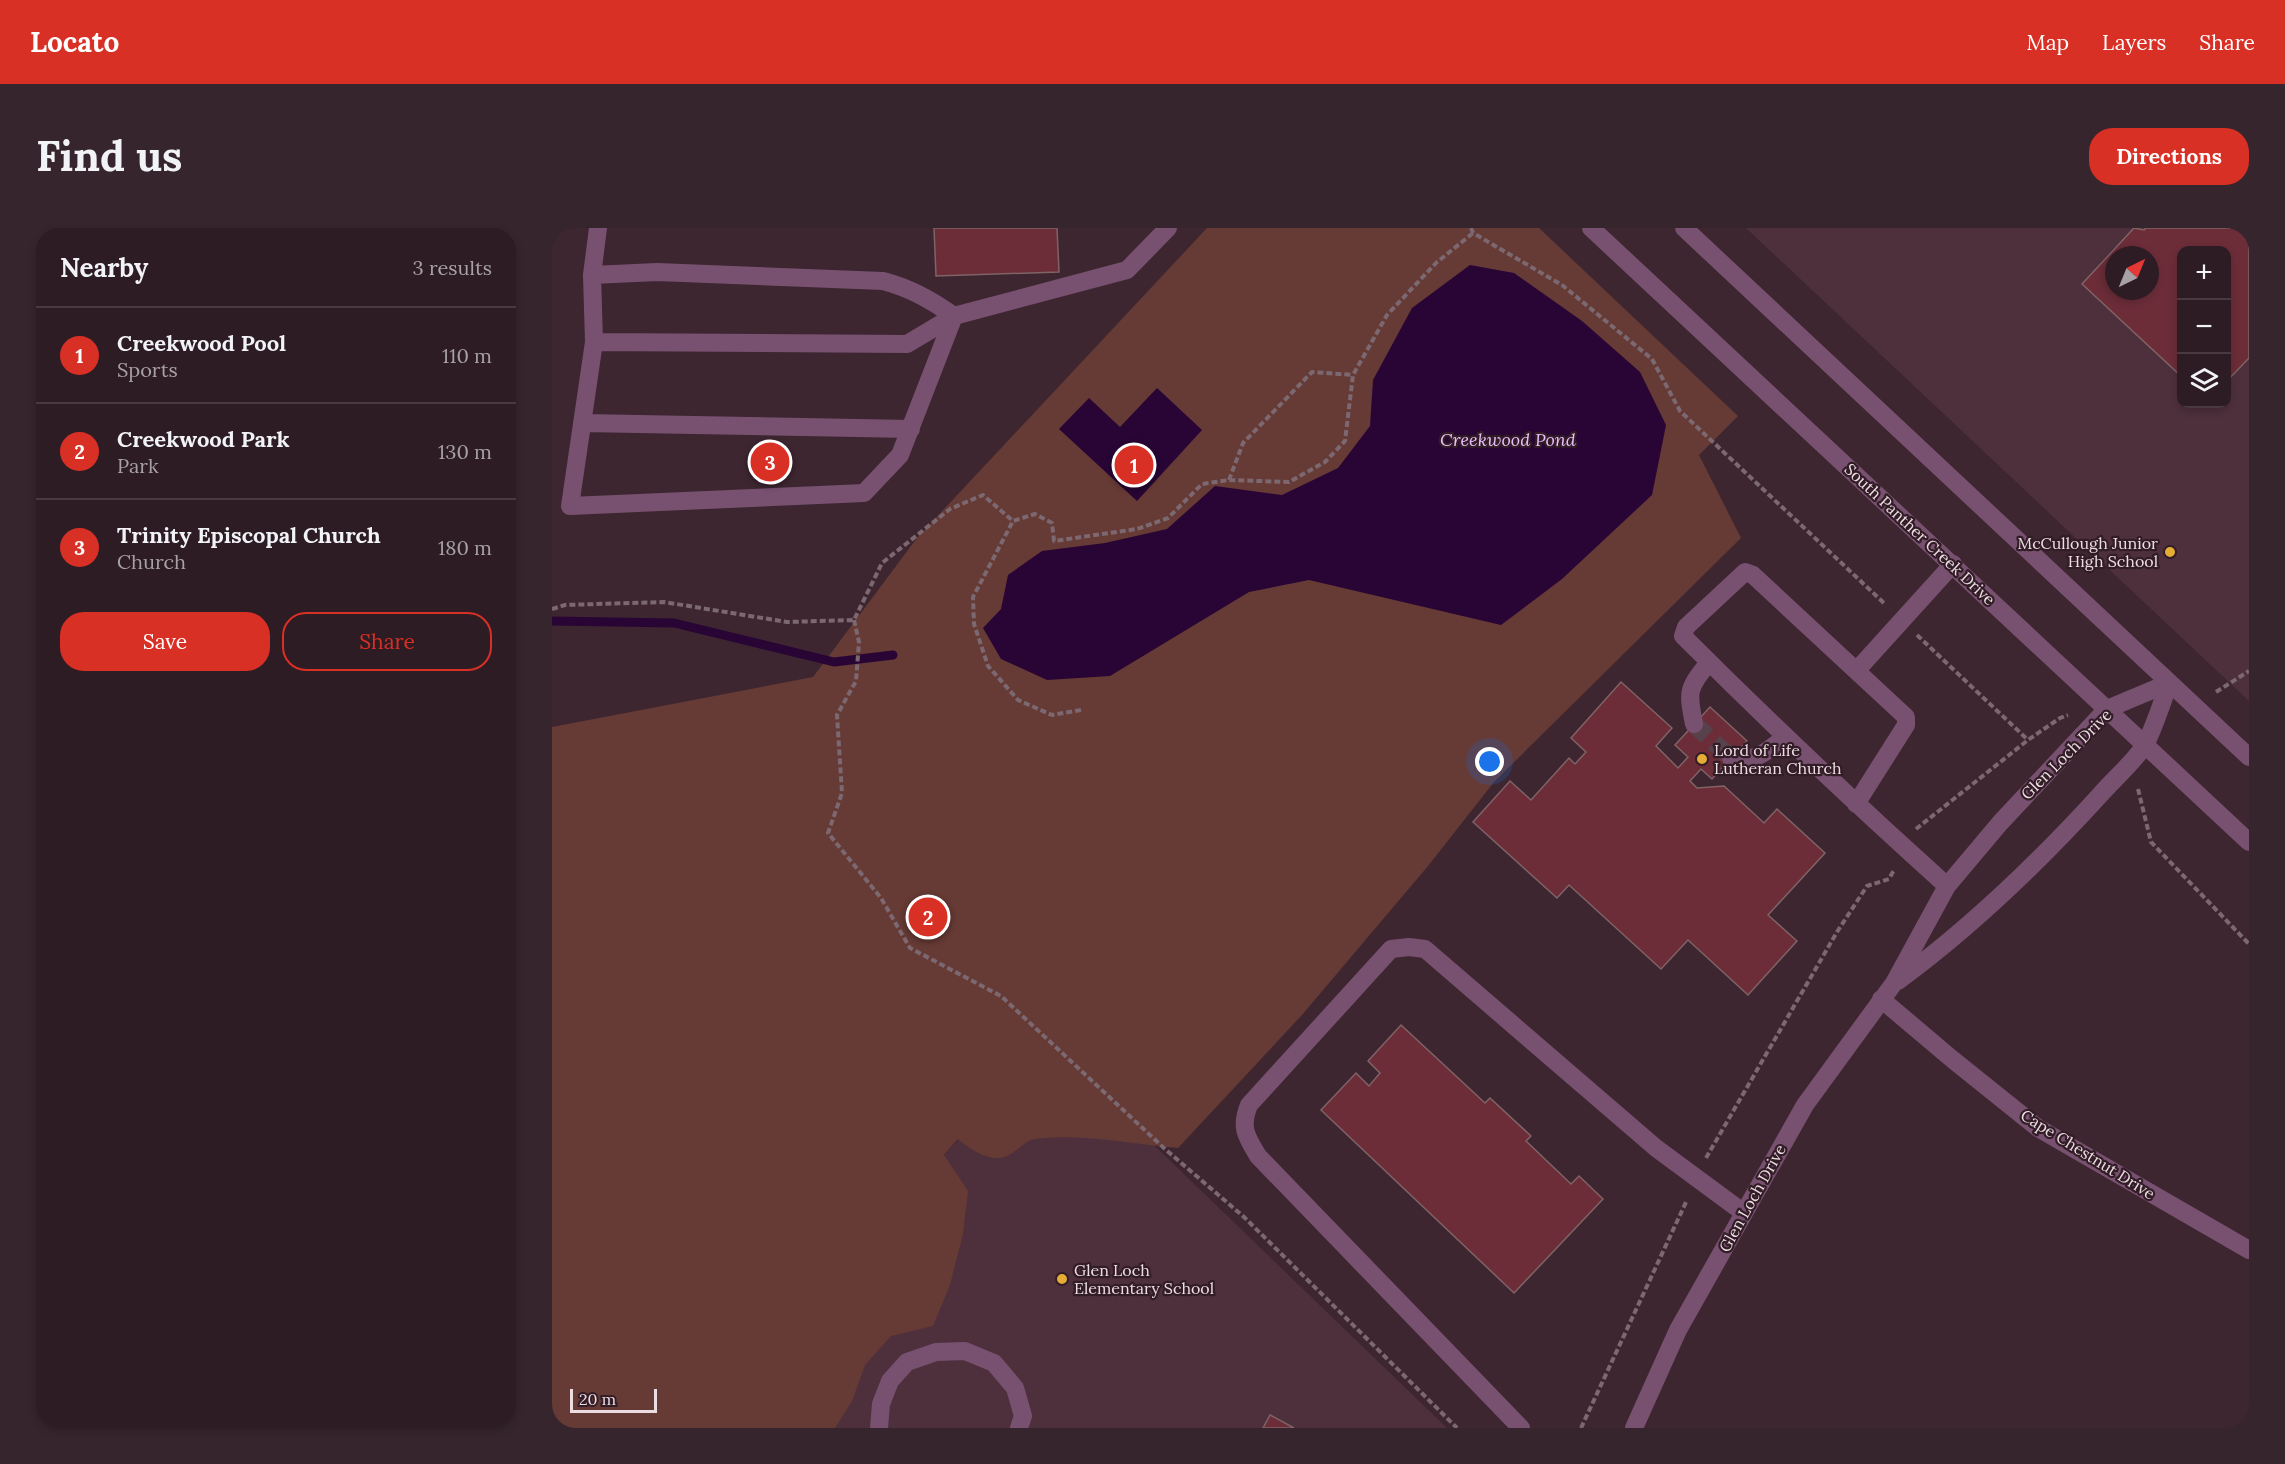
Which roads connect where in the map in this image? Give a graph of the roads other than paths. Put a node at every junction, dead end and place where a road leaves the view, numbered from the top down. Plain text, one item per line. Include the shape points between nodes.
1 (598, 228) edge
2 (1168, 228) edge
3 (1591, 228) edge
4 (1684, 228) edge
5 (592, 275) junction
6 (954, 316) junction
7 (594, 342) junction
8 (582, 423) junction
9 (910, 429) junction
10 (1953, 564) junction
11 (1709, 662) junction
12 (1857, 670) junction
13 (2169, 683) junction
14 (2107, 709) junction
15 (1694, 724) tunnel mouth
16 (1784, 738) junction
17 (2145, 745) junction
18 (2249, 757) edge
19 (1731, 758) dead end
20 (1856, 804) junction
21 (2249, 842) edge
22 (1947, 886) junction
23 (1894, 983) junction
24 (1881, 999) junction
25 (1744, 1214) junction
26 (2249, 1250) edge
27 (879, 1428) edge
28 (1019, 1428) edge
29 (1521, 1428) edge
30 (1634, 1428) edge

1 - 5 street
2 - 6 street via 1127,270
3 - 10 street, South Panther Creek Drive
4 - 13 street
5 - 6 street via 657,272 883,280 927,297
5 - 7 street
6 - 7 street via 907,344
6 - 9 street
7 - 8 street
8 - 9 street
8 - 9 street via 570,506 864,493 900,455
10 - 12 street
10 - 14 street, South Panther Creek Drive
11 - 12 street via 1683,636 1686,627 1745,572 1754,575
11 - 15 street via 1688,697
11 - 16 street
12 - 20 street via 1906,717 1906,725
13 - 14 street, Glen Loch Drive
13 - 17 street, Glen Loch Drive
13 - 18 street
14 - 17 street, South Panther Creek Drive
14 - 22 street, Glen Loch Drive via 2007,815
16 - 19 street via 1764,753 1745,760
16 - 20 street
17 - 21 street, South Panther Creek Drive
17 - 23 street, Glen Loch Drive via 2034,866 1985,912
20 - 22 street
22 - 23 street, Glen Loch Drive
23 - 24 street, Glen Loch Drive
24 - 25 street, Glen Loch Drive via 1805,1105
24 - 26 street, Cape Chestnut Drive via 2038,1128
25 - 29 street via 1656,1148 1425,949 1391,950 1250,1105 1244,1118 1246,1135 1258,1156
25 - 30 street, Glen Loch Drive via 1678,1330
27 - 28 street via 881,1404 890,1381 907,1362 936,1352 965,1351 994,1363 1015,1388 1023,1416

